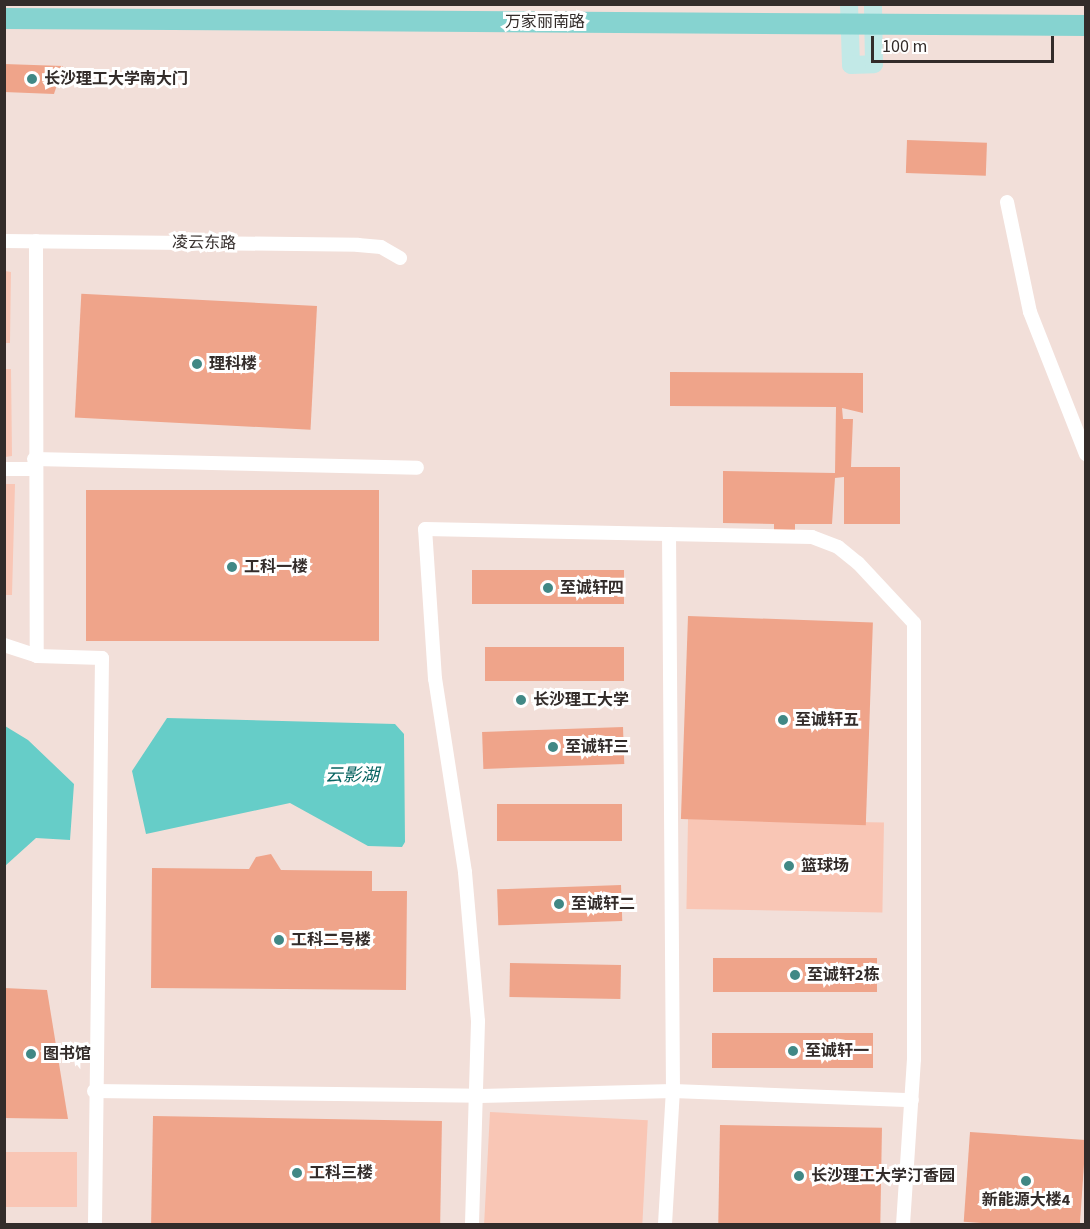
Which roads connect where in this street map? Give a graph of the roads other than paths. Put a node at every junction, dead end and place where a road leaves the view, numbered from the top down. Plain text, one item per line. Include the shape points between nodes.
1 (850, 14) edge
2 (873, 14) edge
3 (4, 18) edge
4 (1086, 25) edge
5 (1007, 202) dead end
6 (4, 241) edge
7 (36, 241) junction
8 (400, 258) dead end
9 (1086, 454) edge
10 (34, 464) junction
11 (417, 468) dead end
12 (4, 469) edge
13 (669, 534) junction
14 (4, 645) edge
15 (37, 656) junction
16 (673, 1090) junction
17 (94, 1091) junction
18 (480, 1096) junction
19 (912, 1100) junction
20 (95, 1224) edge
21 (472, 1224) edge
22 (665, 1224) edge
23 (903, 1224) edge

1 - 2 main road, 万家丽南路
1 - 2 main road via 851,65 874,64
1 - 3 main road, 万家丽南路
2 - 4 main road, 万家丽南路
5 - 9 street via 1030,312
6 - 7 street, 凌云东路
7 - 8 street, 凌云东路 via 358,245 381,247
7 - 10 street
10 - 11 street
10 - 12 street
10 - 15 street
13 - 16 street
13 - 18 street via 425,529 435,679 465,872
13 - 19 street via 812,537 838,547 858,563 914,623
14 - 15 street
15 - 17 street via 102,658
16 - 18 street
16 - 19 street
16 - 22 street
17 - 18 street
17 - 20 street
18 - 21 street
19 - 23 street

